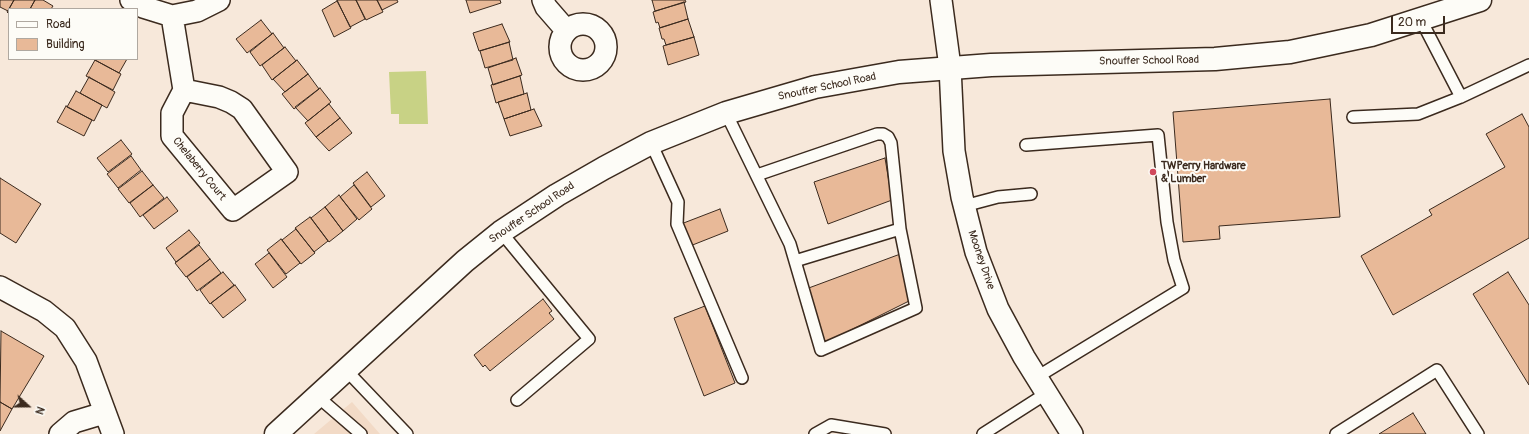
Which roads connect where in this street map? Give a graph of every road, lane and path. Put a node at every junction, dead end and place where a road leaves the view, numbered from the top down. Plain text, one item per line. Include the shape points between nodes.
1 (131, 0) edge
2 (219, 0) edge
3 (543, 0) edge
4 (941, 0) edge
5 (1480, 0) edge
6 (172, 16) junction
7 (1421, 20) junction
8 (566, 30) dead end
9 (1529, 65) edge
10 (950, 67) junction
11 (184, 90) junction
12 (1461, 97) junction
13 (726, 113) junction
14 (1353, 117) dead end
15 (651, 143) junction
16 (1026, 145) dead end
17 (756, 175) junction
18 (1031, 194) dead end
19 (964, 206) junction
20 (900, 229) junction
21 (501, 232) junction
22 (795, 261) junction
23 (0, 287) edge
24 (346, 370) junction
25 (742, 378) dead end
26 (1042, 385) junction
27 (317, 396) junction
28 (517, 400) dead end
29 (104, 413) junction
30 (60, 434) edge
31 (113, 434) edge
32 (276, 434) edge
33 (361, 434) edge
34 (407, 434) edge
35 (815, 434) edge
36 (885, 434) edge
37 (984, 434) edge
38 (1072, 434) edge
39 (1336, 434) edge
40 (1478, 434) edge

1 - 6 street via 143,7
2 - 6 street via 197,11
3 - 8 street
4 - 10 street, Mooney Drive
5 - 7 main road, Snouffer School Road
6 - 11 street
7 - 10 main road, Snouffer School Road via 1324,46 1250,56
7 - 12 lane
9 - 12 lane
10 - 13 main road, Snouffer School Road via 855,79 815,87
10 - 19 street, Mooney Drive via 954,151
11 - 11 street, Chelaberry Court via 172,113 172,136 233,210 287,172 242,110 219,97
12 - 14 lane via 1418,114
13 - 15 main road, Snouffer School Road
13 - 17 lane
15 - 21 main road, Snouffer School Road via 557,195
15 - 25 lane via 678,202 677,224
16 - 26 lane via 1158,135 1167,222 1182,288
17 - 20 lane via 883,134 892,143
17 - 22 lane via 790,244
18 - 19 lane via 998,197
19 - 26 street, Mooney Drive via 976,252 998,309
20 - 22 lane
20 - 22 lane via 916,308 821,350
21 - 24 main road, Snouffer School Road via 465,261
21 - 28 lane via 589,339
23 - 29 street via 44,311 65,328 86,361
24 - 27 main road, Snouffer School Road
24 - 34 lane
26 - 37 lane
26 - 38 street, Mooney Drive
27 - 32 main road, Snouffer School Road
27 - 33 lane
29 - 30 street via 74,422
29 - 31 street
35 - 36 lane via 831,425
39 - 40 lane via 1437,370

